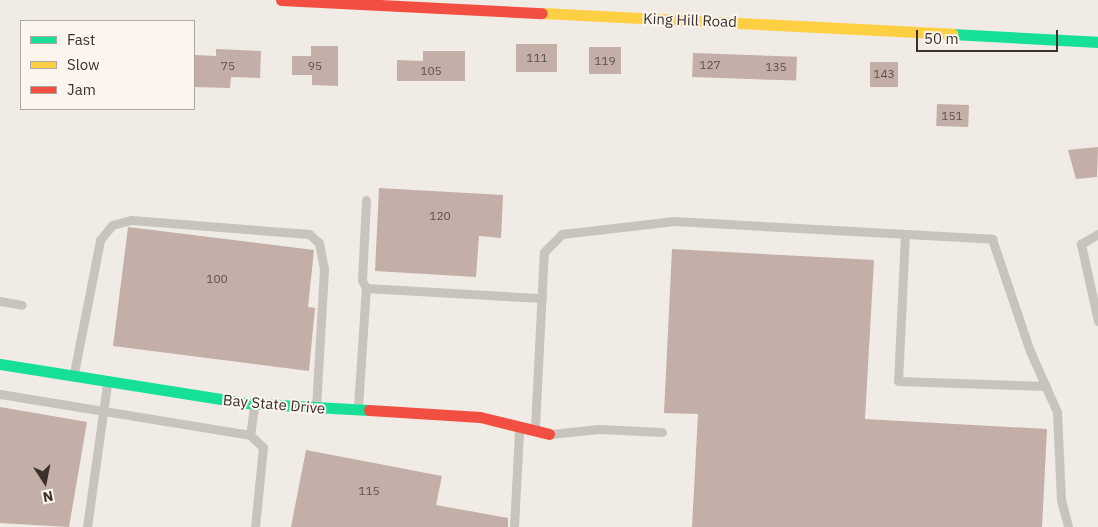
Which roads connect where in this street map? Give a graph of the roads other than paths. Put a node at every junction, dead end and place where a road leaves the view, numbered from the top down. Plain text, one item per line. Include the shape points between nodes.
1 (281, 0) edge
2 (1098, 42) edge
3 (366, 200) dead end
4 (905, 234) junction
5 (1098, 234) edge
6 (366, 288) junction
7 (542, 298) junction
8 (0, 301) edge
9 (22, 305) dead end
10 (1098, 321) edge
11 (0, 364) edge
12 (74, 376) junction
13 (107, 382) junction
14 (1046, 386) junction
15 (0, 394) edge
16 (255, 404) junction
17 (315, 408) junction
18 (358, 410) junction
19 (103, 414) junction
20 (519, 424) junction
21 (534, 428) junction
22 (662, 432) dead end
23 (549, 434) joint
24 (250, 435) junction
25 (87, 527) edge
26 (254, 527) edge
27 (514, 527) edge
28 (1068, 527) edge

1 - 2 street, King Hill Road
3 - 6 lane via 362,280
4 - 7 lane via 674,221 562,234 544,252
4 - 14 lane via 992,240
4 - 14 lane via 898,381
5 - 10 lane via 1081,244
6 - 7 lane
6 - 18 lane
7 - 21 lane
8 - 9 lane
11 - 12 street, Bay State Drive
12 - 13 street, Bay State Drive
12 - 17 lane via 100,240 112,225 131,220 315,236 324,269
13 - 16 street, Bay State Drive
13 - 19 lane
14 - 28 lane via 1057,412 1061,500
15 - 19 lane
16 - 17 street, Bay State Drive
16 - 24 lane
17 - 18 street, Bay State Drive
18 - 20 street, Bay State Drive
19 - 24 lane
19 - 25 lane
20 - 21 street, Bay State Drive
20 - 27 lane
21 - 23 street, Bay State Drive
22 - 23 lane
24 - 26 lane via 263,447

